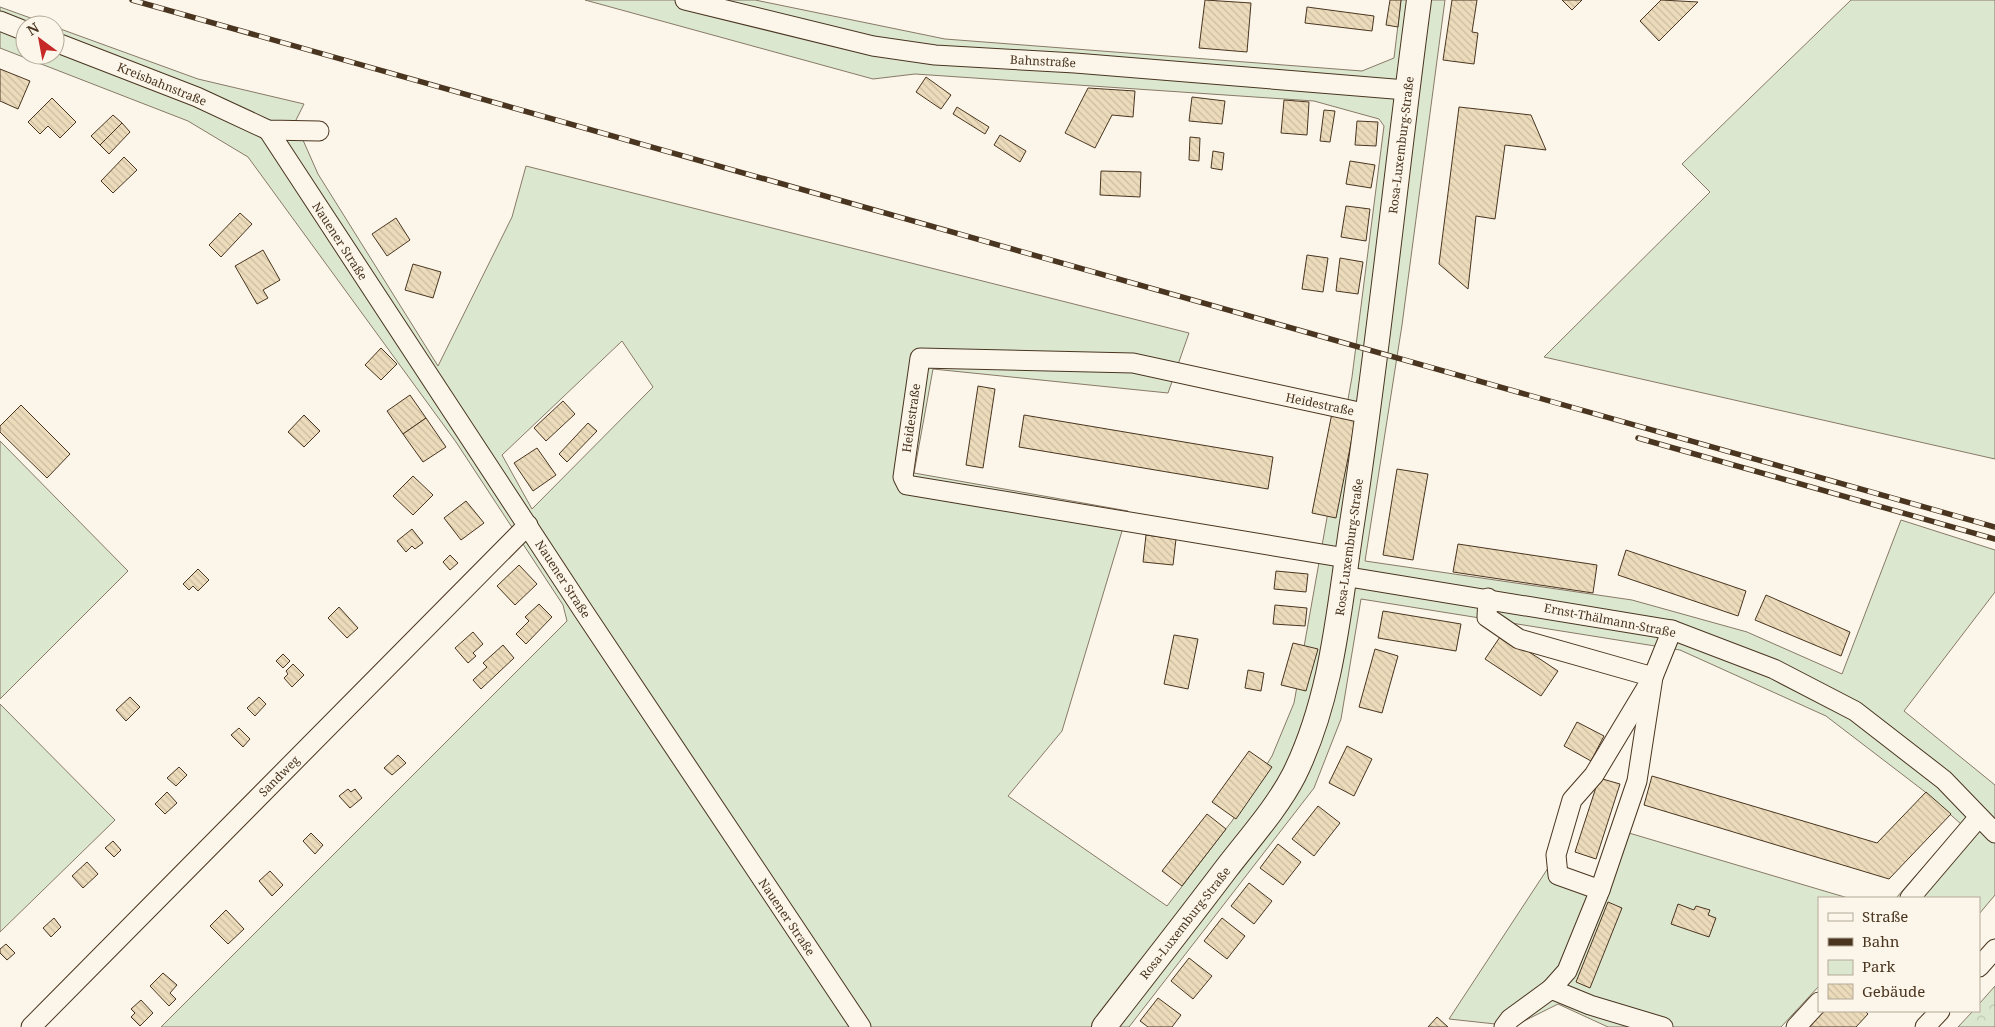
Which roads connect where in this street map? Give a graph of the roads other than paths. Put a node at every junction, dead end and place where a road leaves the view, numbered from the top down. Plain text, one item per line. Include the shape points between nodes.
1 (685, 0) edge
2 (1419, 0) edge
3 (0, 21) edge
4 (15, 26) edge
5 (65, 46) edge
6 (1406, 90) junction
7 (268, 130) junction
8 (319, 132) dead end
9 (1368, 414) junction
10 (528, 525) junction
11 (1345, 567) junction
12 (1488, 598) junction
13 (1672, 630) junction
14 (1653, 678) junction
15 (1979, 817) junction
16 (1995, 834) edge
17 (1600, 890) junction
18 (1911, 897) edge
19 (1995, 949) edge
20 (1980, 966) edge
21 (1551, 989) junction
22 (1818, 1003) edge
23 (31, 1027) edge
24 (861, 1027) edge
25 (1104, 1027) edge
26 (1504, 1027) edge
27 (1663, 1027) edge
28 (1796, 1027) edge

1 - 6 street, Bahnstraße via 873,46 935,55 1075,62
2 - 6 main road, Rosa-Luxemburg-Straße
3 - 4 street
5 - 7 street, Kreisbahnstraße via 197,97
6 - 9 main road, Rosa-Luxemburg-Straße
7 - 8 street
7 - 10 street, Nauener Straße
9 - 11 main road, Rosa-Luxemburg-Straße
9 - 11 street, Heidestraße via 1133,363 920,358 903,477 907,485
10 - 23 street, Sandweg
10 - 24 street, Nauener Straße
11 - 12 street, Ernst-Thälmann-Straße
11 - 25 main road, Rosa-Luxemburg-Straße via 1328,679 1318,719 1293,777 1262,823
12 - 13 street, Ernst-Thälmann-Straße
12 - 14 street via 1487,617 1519,639
13 - 14 street
13 - 15 street, Ernst-Thälmann-Straße via 1774,669 1855,711 1944,780
14 - 17 street via 1637,780
14 - 17 street via 1594,775 1572,800 1556,855 1558,875
15 - 16 street, Ernst-Thälmann-Straße
15 - 18 street
17 - 21 street via 1567,971
19 - 20 street
21 - 26 street
21 - 27 street via 1590,1005
22 - 28 street

